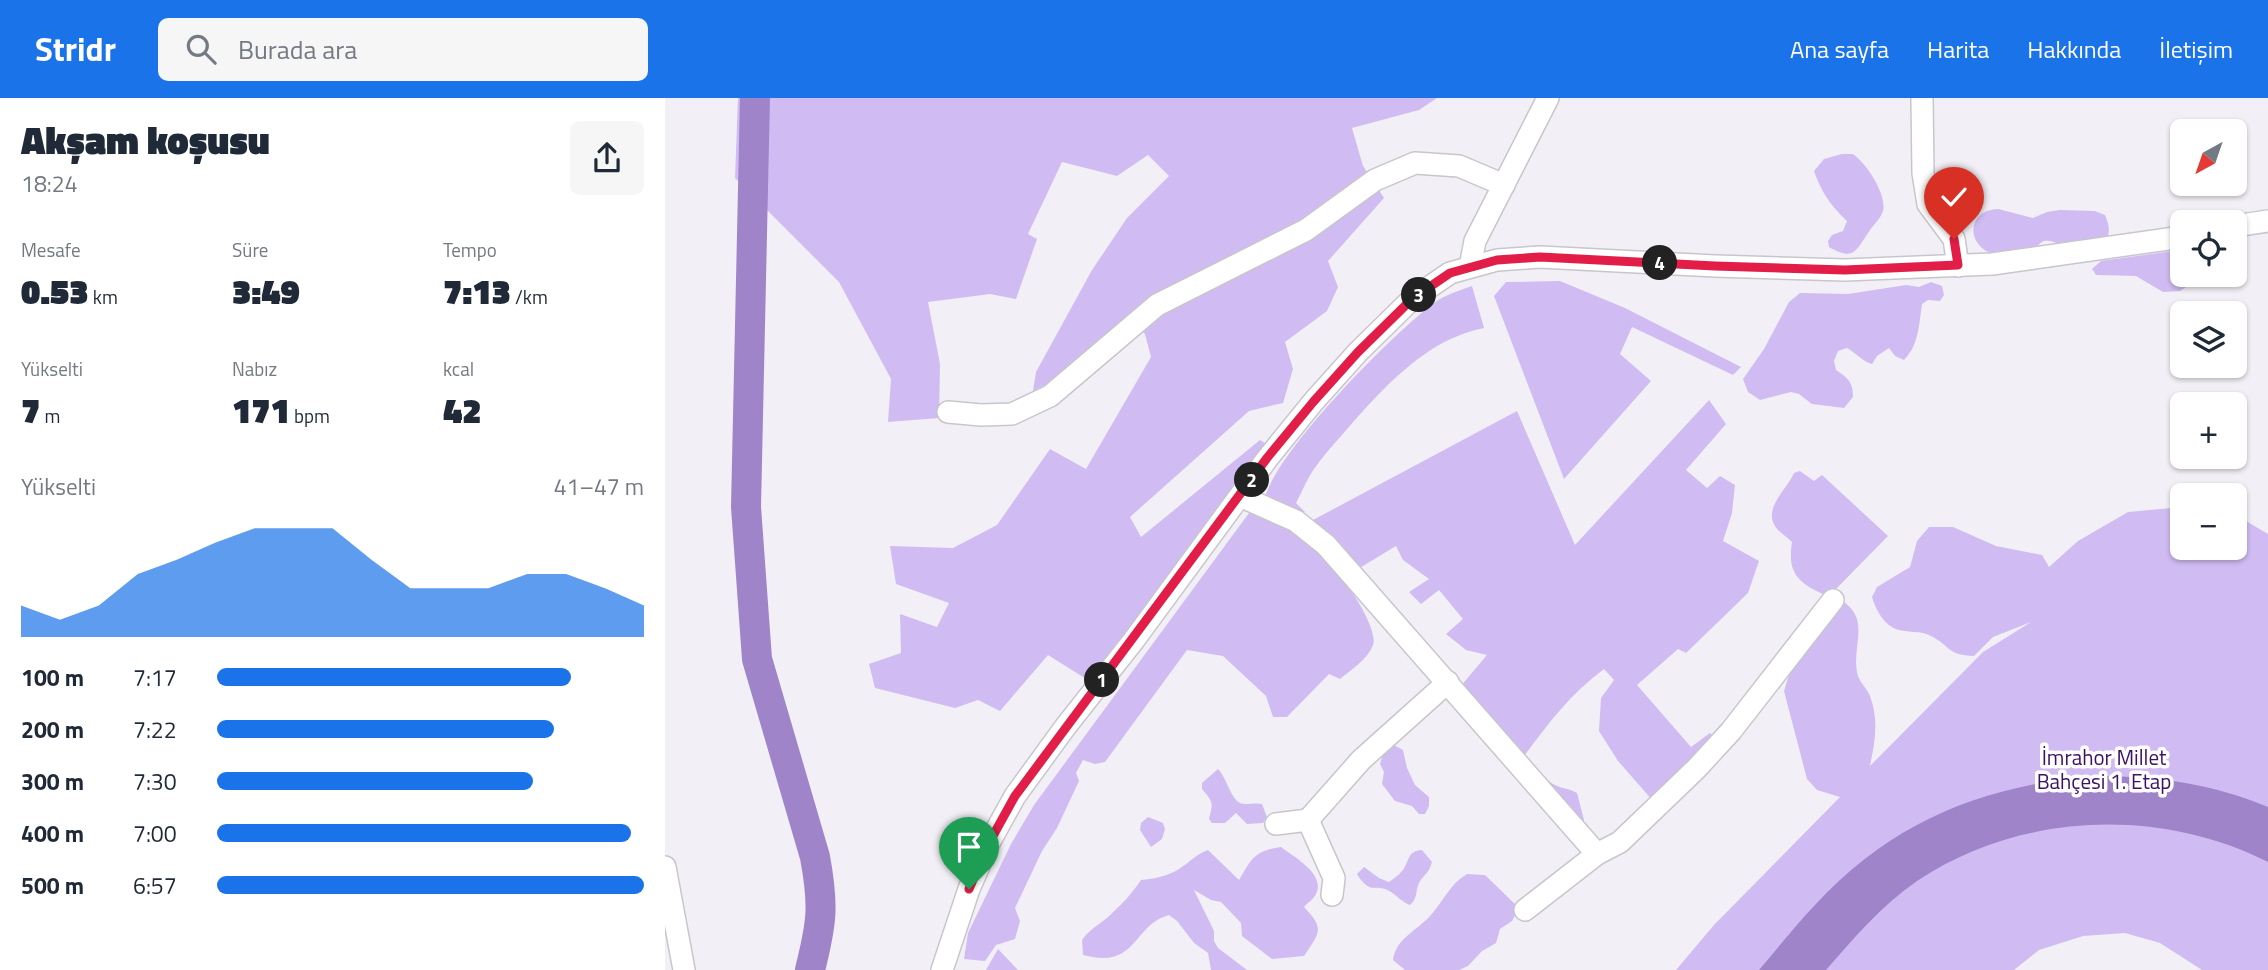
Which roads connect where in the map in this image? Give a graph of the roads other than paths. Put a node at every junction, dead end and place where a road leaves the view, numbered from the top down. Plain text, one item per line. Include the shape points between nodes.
1 (1548, 98) edge
2 (1922, 98) edge
3 (1504, 186) junction
4 (2268, 221) edge
5 (2247, 224) edge
6 (2170, 239) edge
7 (1958, 265) junction
8 (1471, 267) junction
9 (948, 412) dead end
10 (1240, 496) junction
11 (1833, 600) dead end
12 (1448, 682) junction
13 (1308, 820) junction
14 (1276, 824) dead end
15 (1597, 853) junction
16 (665, 867) edge
17 (1332, 895) dead end
18 (1525, 910) dead end
19 (684, 970) edge
20 (941, 970) edge

1 - 3 street
2 - 7 street via 1928,204 1954,239
3 - 8 street via 1475,241
3 - 9 street via 1459,166 1415,163 1375,180 1306,230 1157,306 1050,396 1012,414
4 - 5 street
6 - 7 street
7 - 8 street via 1832,269 1540,257
8 - 10 street via 1450,273 1412,299 1358,352
10 - 12 street via 1296,521 1326,545
10 - 20 street via 1015,796 969,889
11 - 15 street via 1696,769 1635,830
12 - 13 street via 1361,760
12 - 15 street
13 - 14 street
13 - 17 street via 1335,878
15 - 18 street
16 - 19 street

